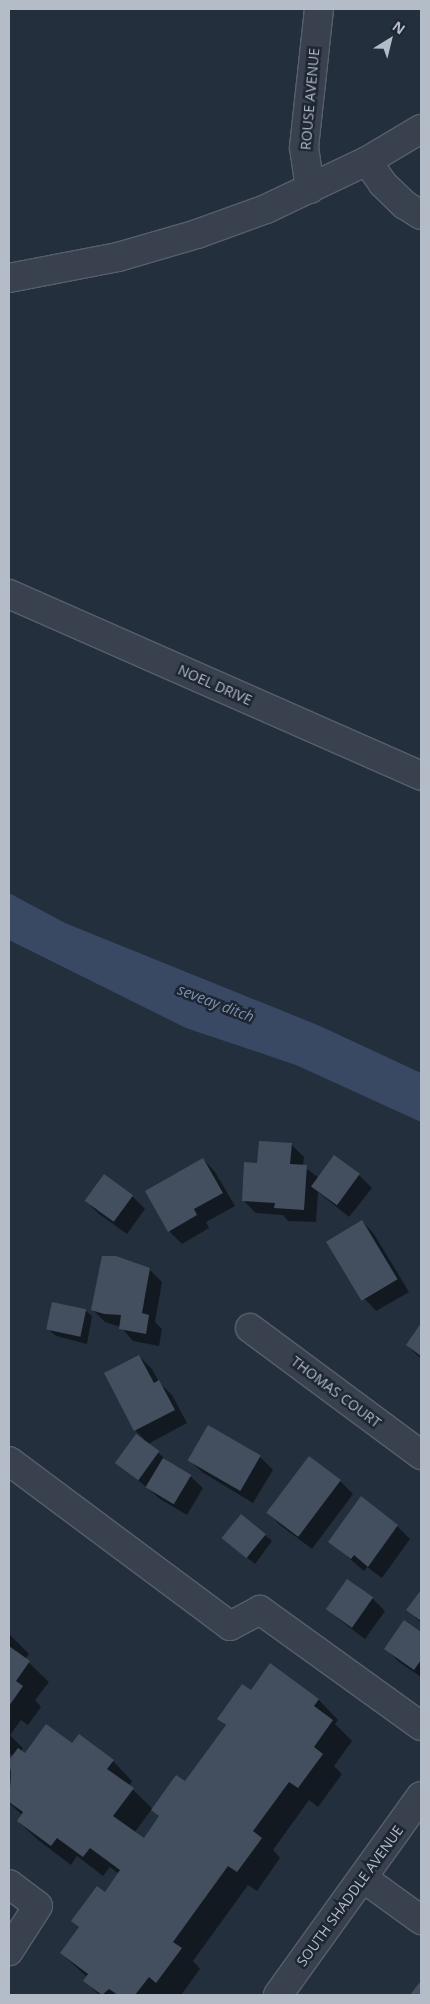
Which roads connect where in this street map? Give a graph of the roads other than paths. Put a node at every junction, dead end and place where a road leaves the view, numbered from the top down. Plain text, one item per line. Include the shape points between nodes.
1 (318, 9) edge
2 (421, 129) edge
3 (367, 161) junction
4 (310, 189) junction
5 (421, 215) edge
6 (9, 278) edge
7 (9, 594) edge
8 (421, 776) edge
9 (250, 1328) dead end
10 (421, 1455) edge
11 (9, 1461) edge
12 (421, 1726) edge
13 (421, 1796) edge
14 (362, 1878) junction
15 (9, 1884) edge
16 (421, 1920) edge
17 (9, 1951) edge
18 (278, 1995) edge

1 - 4 street, ROUSE AVENUE via 304,147
2 - 3 street
3 - 4 street
3 - 5 street via 383,184
4 - 6 street via 266,210 188,237 118,257
7 - 8 street, NOEL DRIVE
9 - 10 street, THOMAS COURT
11 - 12 street via 230,1626 260,1610
13 - 14 street, SOUTH SHADDLE AVENUE
14 - 16 street
14 - 18 street, SOUTH SHADDLE AVENUE
15 - 17 street via 38,1906

